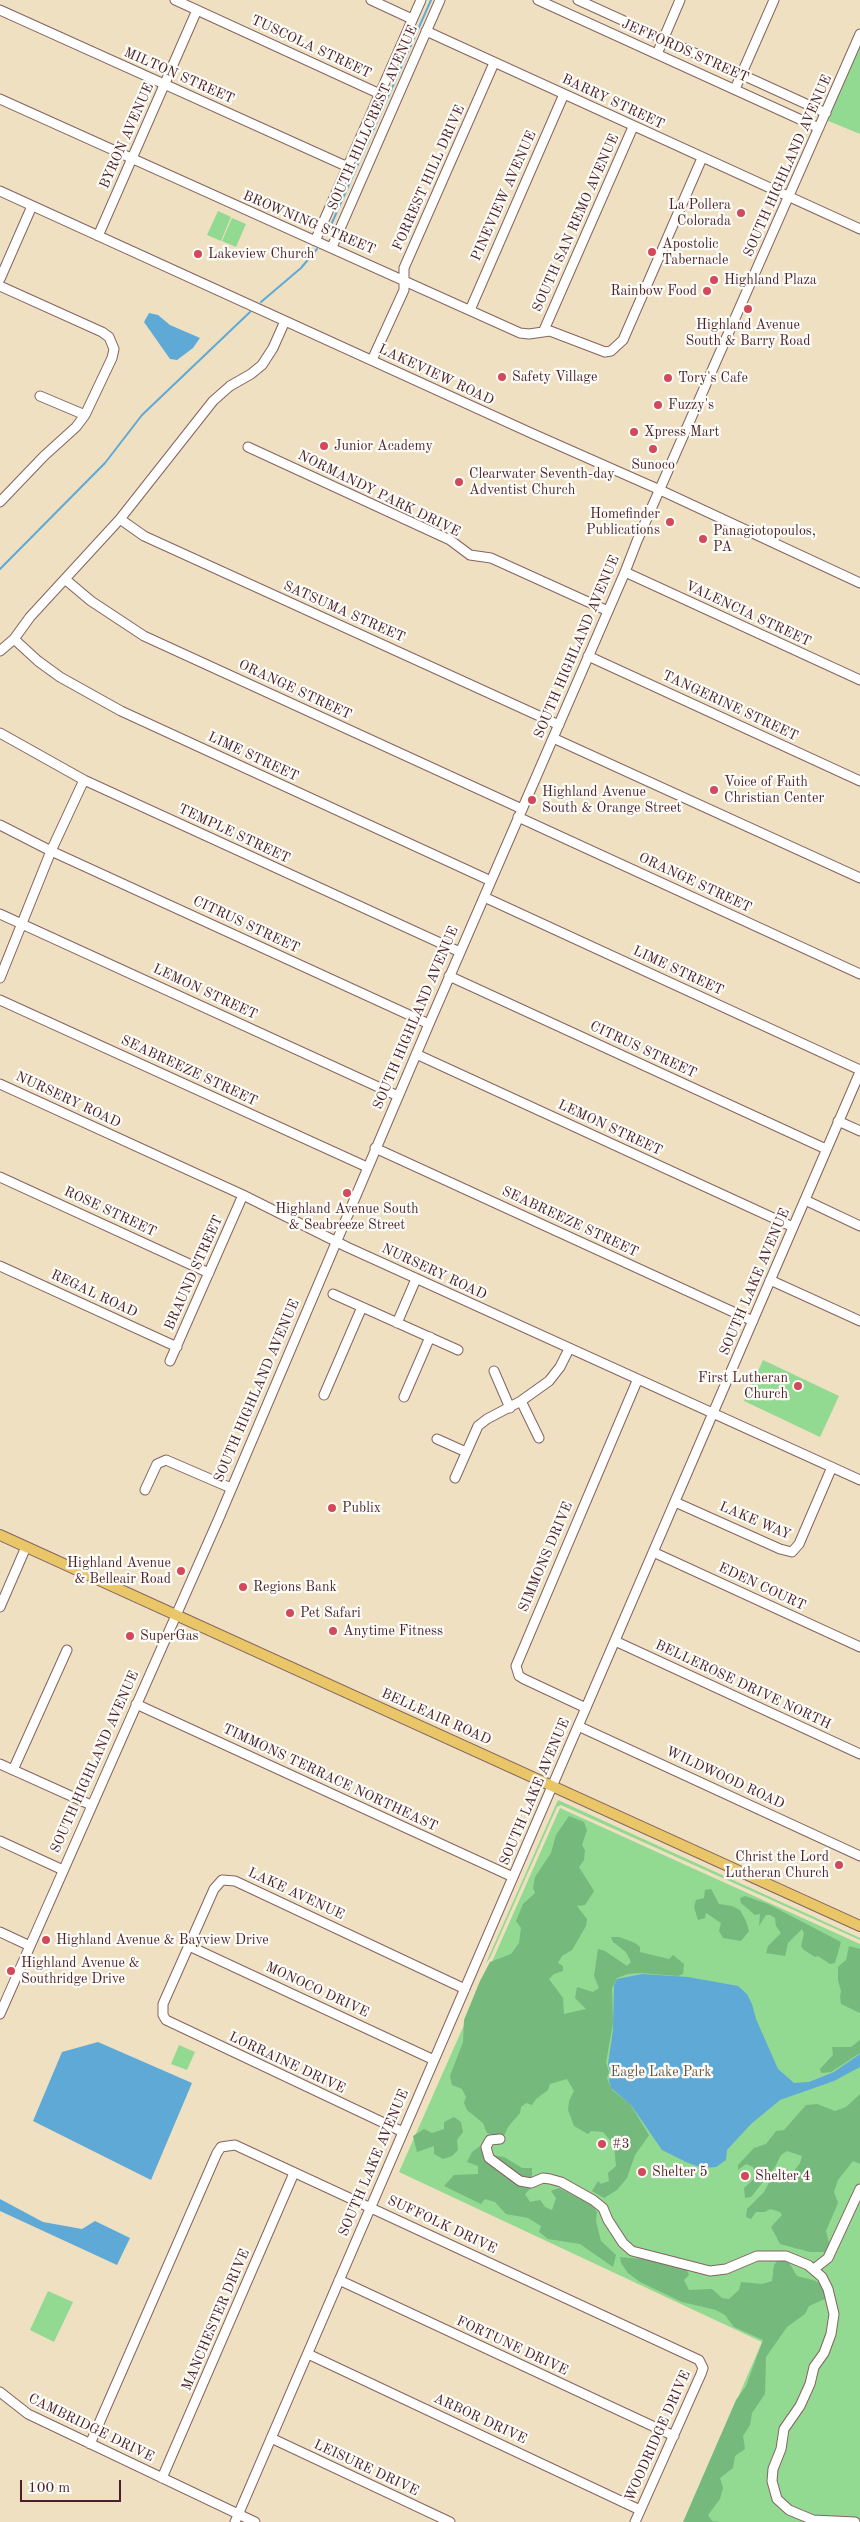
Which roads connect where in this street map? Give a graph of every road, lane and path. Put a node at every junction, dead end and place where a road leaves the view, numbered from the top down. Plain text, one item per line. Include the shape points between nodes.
1 (175, 0) edge
2 (371, 0) edge
3 (421, 0) edge
4 (440, 0) edge
5 (538, 0) edge
6 (680, 0) edge
7 (774, 0) edge
8 (584, 1) edge
9 (188, 3) edge
10 (0, 10) edge
11 (197, 10) junction
12 (412, 19) junction
13 (426, 31) junction
14 (860, 34) edge
15 (663, 39) junction
16 (657, 54) junction
17 (494, 63) junction
18 (741, 75) junction
19 (164, 85) junction
20 (735, 89) junction
21 (380, 94) junction
22 (564, 94) junction
23 (0, 99) edge
24 (826, 113) junction
25 (633, 127) junction
26 (819, 128) junction
27 (702, 158) junction
28 (132, 159) junction
29 (348, 167) junction
30 (0, 191) edge
31 (790, 197) junction
32 (32, 206) junction
33 (860, 229) edge
34 (98, 236) junction
35 (315, 241) junction
36 (332, 246) junction
37 (0, 279) edge
38 (404, 280) junction
39 (0, 286) edge
40 (470, 310) junction
41 (285, 321) junction
42 (544, 330) junction
43 (372, 360) junction
44 (40, 396) dead end
45 (85, 415) junction
46 (248, 447) dead end
47 (660, 490) junction
48 (0, 502) edge
49 (120, 519) junction
50 (625, 572) junction
51 (66, 580) junction
52 (860, 583) edge
53 (608, 611) junction
54 (14, 639) junction
55 (0, 651) edge
56 (588, 656) junction
57 (860, 680) edge
58 (559, 724) junction
59 (0, 732) edge
60 (553, 738) junction
61 (84, 780) junction
62 (860, 781) edge
63 (520, 813) junction
64 (0, 825) edge
65 (51, 851) junction
66 (860, 878) edge
67 (491, 881) junction
68 (484, 897) junction
69 (0, 914) edge
70 (23, 924) junction
71 (460, 952) junction
72 (860, 974) edge
73 (449, 976) junction
74 (0, 978) edge
75 (0, 1000) edge
76 (429, 1024) junction
77 (416, 1054) junction
78 (860, 1071) edge
79 (0, 1084) edge
80 (398, 1096) junction
81 (838, 1122) junction
82 (860, 1131) edge
83 (376, 1148) junction
84 (826, 1149) junction
85 (367, 1167) junction
86 (0, 1177) edge
87 (243, 1195) junction
88 (804, 1200) junction
89 (860, 1226) edge
90 (793, 1227) junction
91 (336, 1241) junction
92 (0, 1266) edge
93 (209, 1273) junction
94 (416, 1279) junction
95 (770, 1280) junction
96 (332, 1294) dead end
97 (362, 1307) junction
98 (753, 1321) junction
99 (860, 1321) edge
100 (398, 1323) junction
101 (430, 1337) junction
102 (177, 1347) junction
103 (569, 1349) junction
104 (458, 1350) dead end
105 (170, 1361) dead end
106 (494, 1371) dead end
107 (637, 1380) junction
108 (324, 1395) dead end
109 (404, 1397) dead end
110 (521, 1401) junction
111 (510, 1408) junction
112 (713, 1414) junction
113 (539, 1438) dead end
114 (437, 1439) dead end
115 (466, 1452) junction
116 (832, 1468) junction
117 (455, 1478) dead end
118 (860, 1480) edge
119 (231, 1488) junction
120 (145, 1490) dead end
121 (675, 1502) junction
122 (0, 1535) edge
123 (26, 1547) junction
124 (653, 1552) junction
125 (0, 1607) edge
126 (175, 1614) junction
127 (615, 1641) junction
128 (860, 1647) edge
129 (67, 1650) dead end
130 (136, 1704) junction
131 (586, 1708) junction
132 (578, 1726) junction
133 (860, 1754) edge
134 (0, 1764) edge
135 (14, 1770) junction
136 (552, 1785) junction
137 (91, 1805) junction
138 (0, 1841) edge
139 (860, 1856) edge
140 (63, 1870) junction
141 (514, 1877) junction
142 (860, 1926) edge
143 (0, 1932) edge
144 (30, 1946) junction
145 (189, 1946) junction
146 (466, 1989) junction
147 (0, 2014) edge
148 (163, 2015) joint
149 (434, 2060) junction
150 (403, 2132) junction
151 (500, 2139) dead end
152 (294, 2173) junction
153 (860, 2189) edge
154 (370, 2207) junction
155 (814, 2269) junction
156 (339, 2280) junction
157 (308, 2354) junction
158 (699, 2360) joint
159 (0, 2392) edge
160 (674, 2436) junction
161 (271, 2438) junction
162 (90, 2444) junction
163 (162, 2478) junction
164 (640, 2510) junction
165 (236, 2518) edge
166 (255, 2522) edge
167 (450, 2522) edge
168 (635, 2522) edge
169 (855, 2522) edge

1 - 9 street, TUSCOLA STREET
2 - 12 street
3 - 12 street, SOUTH HILLCREST AVENUE
4 - 13 street, SOUTH HILLCREST AVENUE
5 - 16 street, JEFFORDS STREET
6 - 15 street
7 - 18 street
8 - 15 street, JEFFORDS STREET
9 - 11 street, TUSCOLA STREET
10 - 19 street, MILTON STREET
11 - 19 street, BYRON AVENUE
11 - 21 street, TUSCOLA STREET
12 - 21 street, SOUTH HILLCREST AVENUE
13 - 17 street, BARRY STREET
13 - 36 street, SOUTH HILLCREST AVENUE
14 - 24 street, SOUTH HIGHLAND AVENUE
15 - 16 street
15 - 18 street, JEFFORDS STREET
16 - 20 street, JEFFORDS STREET
17 - 22 street, BARRY STREET
17 - 38 street, FORREST HILL DRIVE via 404,268
18 - 20 street
18 - 24 street, JEFFORDS STREET
19 - 28 street, BYRON AVENUE
19 - 29 street, MILTON STREET
20 - 26 street, JEFFORDS STREET
21 - 29 street, SOUTH HILLCREST AVENUE
22 - 25 street, BARRY STREET
22 - 40 street, PINEVIEW AVENUE
23 - 28 street, BROWNING STREET
24 - 26 street, SOUTH HIGHLAND AVENUE
25 - 27 street, BARRY STREET
25 - 42 street, SOUTH SAN REMO AVENUE
26 - 31 street, SOUTH HIGHLAND AVENUE
27 - 31 street, BARRY STREET
27 - 42 street, BROWNING STREET via 623,340 611,351 598,351
28 - 34 street, BYRON AVENUE
28 - 35 street, BROWNING STREET
29 - 35 street, SOUTH HILLCREST AVENUE
30 - 32 street, LAKEVIEW ROAD
31 - 33 street, BARRY STREET
31 - 47 street, SOUTH HIGHLAND AVENUE
32 - 34 street, LAKEVIEW ROAD
32 - 37 street
34 - 41 street, LAKEVIEW ROAD
35 - 36 street, BROWNING STREET
36 - 38 street, BROWNING STREET
38 - 40 street, BROWNING STREET
38 - 43 street, FORREST HILL DRIVE via 404,290
39 - 45 street via 109,337 114,349 112,358
40 - 42 street, BROWNING STREET via 520,332 529,334
41 - 43 street, LAKEVIEW ROAD
41 - 49 street via 262,365 213,401
43 - 47 street, LAKEVIEW ROAD
44 - 45 street
45 - 48 street via 76,428
46 - 53 street, NORMANDY PARK DRIVE via 450,540 470,555 491,558
47 - 50 street, SOUTH HIGHLAND AVENUE
47 - 52 street, LAKEVIEW ROAD
49 - 51 street
49 - 58 street, SATSUMA STREET via 144,536
50 - 53 street, SOUTH HIGHLAND AVENUE
50 - 57 street, VALENCIA STREET
51 - 54 street via 30,617
51 - 63 street, ORANGE STREET via 144,636
53 - 56 street, SOUTH HIGHLAND AVENUE
54 - 55 street
54 - 67 street, LIME STREET via 60,677 120,711
56 - 58 street, SOUTH HIGHLAND AVENUE
56 - 62 street, TANGERINE STREET
58 - 60 street, SOUTH HIGHLAND AVENUE
59 - 61 street, TEMPLE STREET
60 - 63 street, SOUTH HIGHLAND AVENUE
60 - 66 street
61 - 65 street
61 - 71 street, TEMPLE STREET
63 - 67 street, SOUTH HIGHLAND AVENUE
63 - 72 street, ORANGE STREET
64 - 65 street, CITRUS STREET
65 - 70 street
65 - 76 street, CITRUS STREET
67 - 68 street, SOUTH HIGHLAND AVENUE
68 - 71 street, SOUTH HIGHLAND AVENUE
68 - 78 street, LIME STREET
69 - 70 street, LEMON STREET
70 - 74 street
70 - 80 street, LEMON STREET
71 - 73 street, SOUTH HIGHLAND AVENUE
73 - 76 street, SOUTH HIGHLAND AVENUE
73 - 84 street, CITRUS STREET
75 - 85 street, SEABREEZE STREET
76 - 77 street, SOUTH HIGHLAND AVENUE
77 - 80 street, SOUTH HIGHLAND AVENUE
77 - 90 street, LEMON STREET
78 - 81 street, SOUTH LAKE AVENUE
79 - 87 street, NURSERY ROAD
80 - 83 street, SOUTH HIGHLAND AVENUE
81 - 82 street
81 - 84 street, SOUTH LAKE AVENUE
83 - 85 street, SOUTH HIGHLAND AVENUE
83 - 98 street, SEABREEZE STREET
84 - 88 street, SOUTH LAKE AVENUE
85 - 91 street, SOUTH HIGHLAND AVENUE
86 - 93 street, ROSE STREET
87 - 91 street, NURSERY ROAD
87 - 93 street, BRAUND STREET
88 - 89 street
88 - 90 street, SOUTH LAKE AVENUE
90 - 95 street, SOUTH LAKE AVENUE
91 - 94 street, NURSERY ROAD
91 - 119 street, SOUTH HIGHLAND AVENUE
92 - 102 street, REGAL ROAD
93 - 102 street, BRAUND STREET
94 - 100 street
94 - 103 street, NURSERY ROAD
95 - 98 street, SOUTH LAKE AVENUE
95 - 99 street
96 - 97 street
97 - 100 street
97 - 108 street
98 - 112 street, SOUTH LAKE AVENUE
100 - 101 street
101 - 104 street
101 - 109 street
102 - 105 street, BRAUND STREET
103 - 107 street, NURSERY ROAD
103 - 110 street via 555,1375
106 - 111 street
107 - 112 street, NURSERY ROAD
107 - 131 street, SIMMONS DRIVE via 516,1666 524,1679
110 - 111 street
110 - 113 street
111 - 115 street via 478,1426
112 - 116 street, NURSERY ROAD
112 - 121 street, SOUTH LAKE AVENUE
114 - 115 street
115 - 117 street
116 - 118 street, NURSERY ROAD
116 - 121 street, LAKE WAY via 799,1544 792,1552
119 - 120 street via 166,1460 157,1464
119 - 126 street, SOUTH HIGHLAND AVENUE
121 - 124 street, SOUTH LAKE AVENUE
122 - 123 main road, BELLEAIR ROAD
123 - 125 street
123 - 126 main road, BELLEAIR ROAD
124 - 127 street, SOUTH LAKE AVENUE
124 - 128 street, EDEN COURT
126 - 130 street, SOUTH HIGHLAND AVENUE
126 - 136 main road, BELLEAIR ROAD
127 - 131 street, SOUTH LAKE AVENUE
127 - 133 street, BELLEROSE DRIVE NORTH
129 - 135 street
130 - 137 street, SOUTH HIGHLAND AVENUE
130 - 141 street, TIMMONS TERRACE NORTHEAST
131 - 132 street, SOUTH LAKE AVENUE
132 - 136 street, SOUTH LAKE AVENUE
132 - 139 street, WILDWOOD ROAD
134 - 135 street
135 - 137 street
136 - 141 street, SOUTH LAKE AVENUE
136 - 142 main road, BELLEAIR ROAD
137 - 140 street, SOUTH HIGHLAND AVENUE
138 - 140 street
140 - 144 street, SOUTH HIGHLAND AVENUE
141 - 146 street, SOUTH LAKE AVENUE
143 - 144 street
144 - 147 street, SOUTH HIGHLAND AVENUE
145 - 146 street, LAKE AVENUE via 214,1889 222,1880 228,1879
145 - 148 street, LAKE AVENUE via 163,2004
145 - 149 street, MONOCO DRIVE
146 - 149 street, SOUTH LAKE AVENUE
148 - 150 street, LORRAINE DRIVE via 170,2024
149 - 150 street, SOUTH LAKE AVENUE
150 - 154 street, SOUTH LAKE AVENUE
151 - 155 street via 494,2138 488,2143 486,2152 489,2158 520,2181 555,2180 593,2200 603,2208 623,2243 632,2251 710,2271 726,2269 766,2254 786,2256
152 - 154 street, SUFFOLK DRIVE
152 - 162 street, SUFFOLK DRIVE via 236,2145 221,2147
152 - 163 street, MANCHESTER DRIVE
153 - 155 street via 828,2258
154 - 156 street, SOUTH LAKE AVENUE
154 - 158 street, SUFFOLK DRIVE
155 - 169 street via 828,2288 833,2325 800,2406 784,2429 781,2449 772,2469 774,2491 789,2510 813,2520
156 - 157 street, SOUTH LAKE AVENUE
156 - 160 street, FORTUNE DRIVE
157 - 161 street, SOUTH LAKE AVENUE
157 - 164 street, ARBOR DRIVE
158 - 160 street, WOODRIDGE DRIVE via 703,2368
159 - 162 street, CAMBRIDGE DRIVE via 28,2414
160 - 164 street, WOODRIDGE DRIVE
161 - 165 street, SOUTH LAKE AVENUE
161 - 167 street, LEISURE DRIVE
162 - 163 street, CAMBRIDGE DRIVE
163 - 165 street, CAMBRIDGE DRIVE
164 - 168 street, WOODRIDGE DRIVE
165 - 166 street, CAMBRIDGE DRIVE

